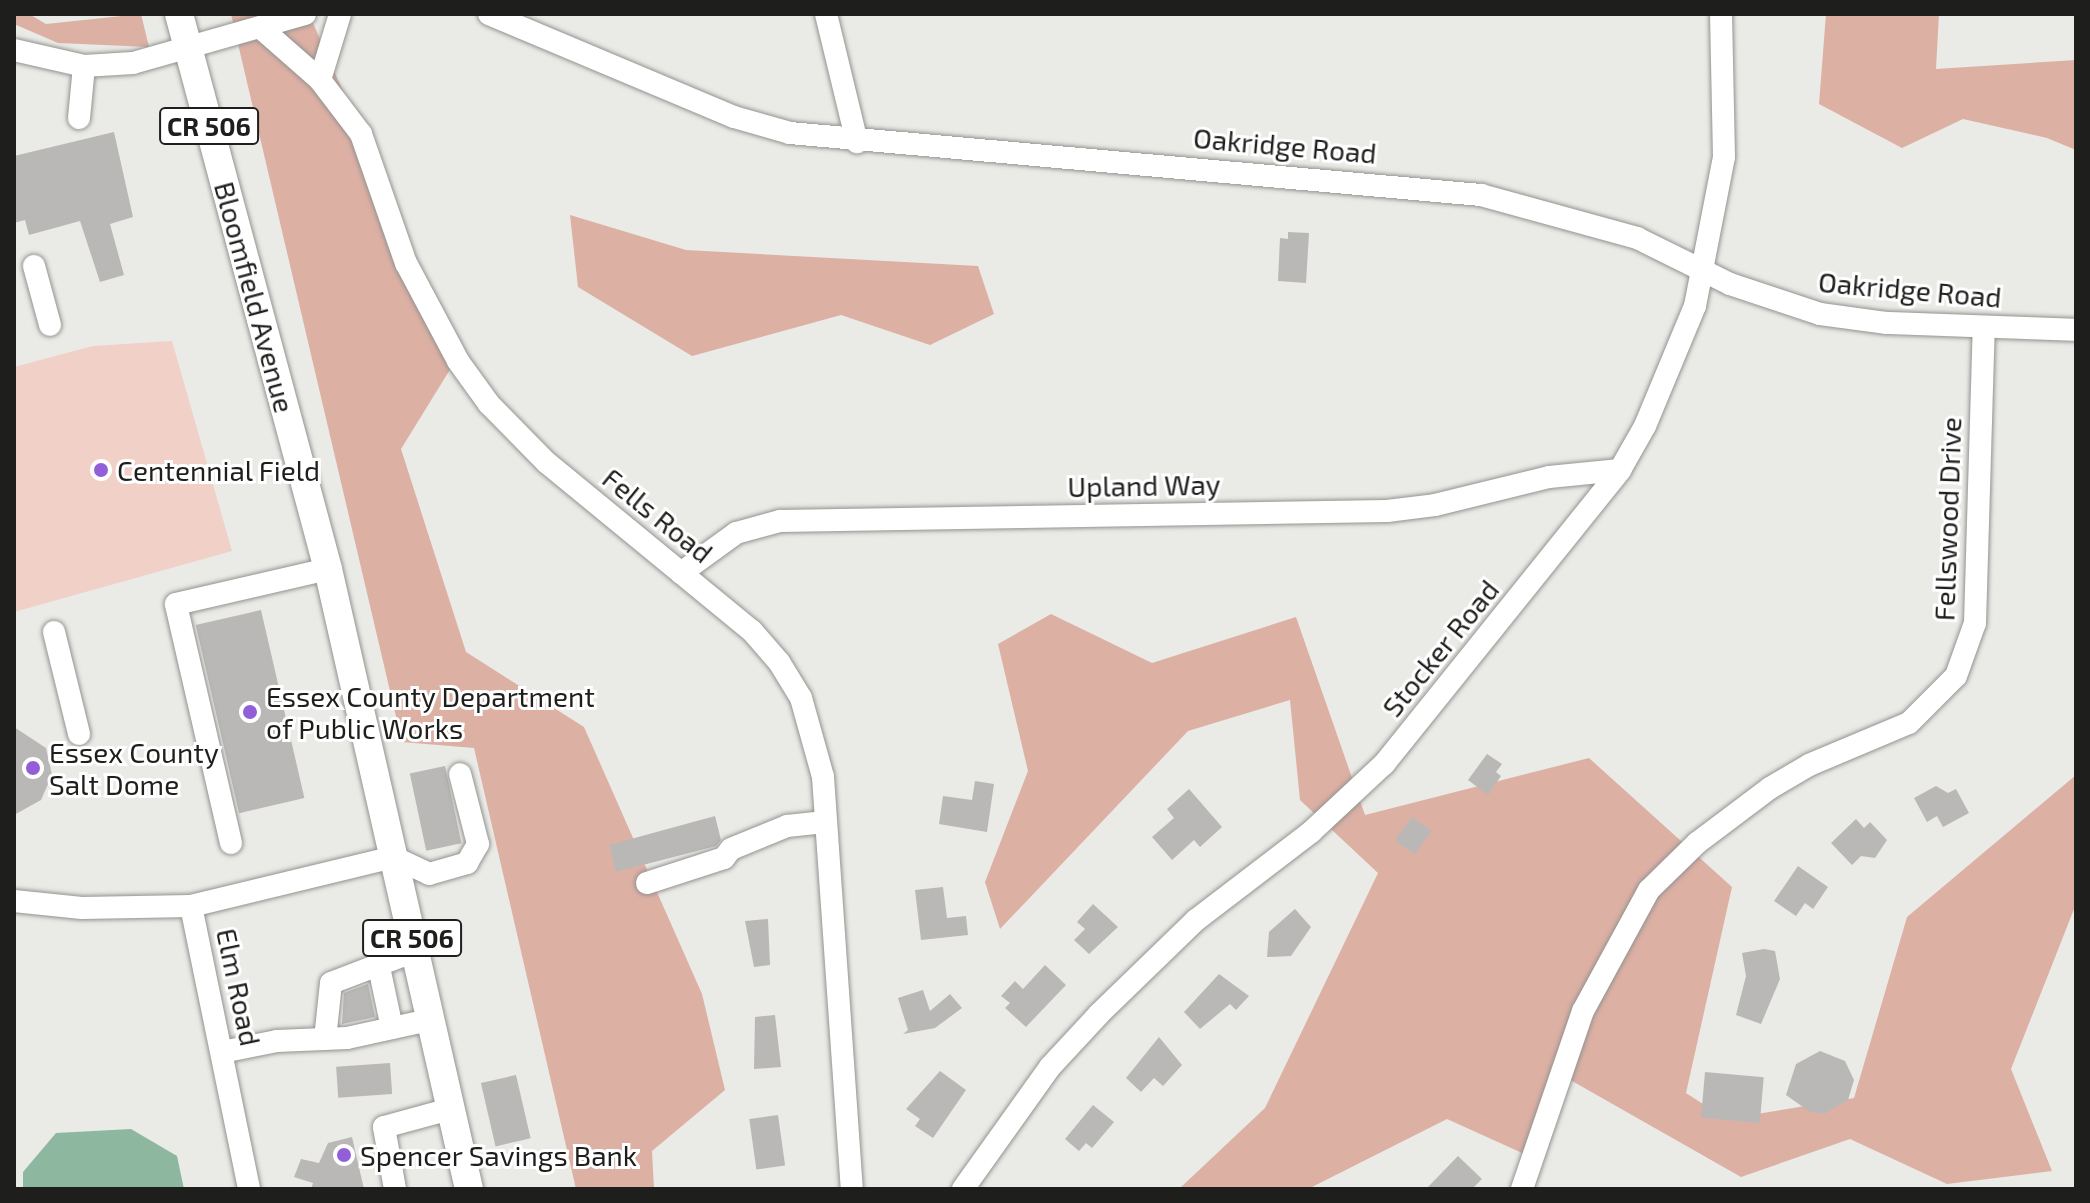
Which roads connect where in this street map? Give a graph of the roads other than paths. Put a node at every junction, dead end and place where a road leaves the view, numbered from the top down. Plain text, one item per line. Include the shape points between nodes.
1 (179, 14) edge
2 (305, 14) edge
3 (340, 14) edge
4 (489, 14) edge
5 (826, 14) edge
6 (1721, 14) edge
7 (262, 29) junction
8 (188, 49) junction
9 (14, 50) edge
10 (84, 66) junction
11 (320, 80) junction
12 (79, 118) dead end
13 (857, 142) junction
14 (34, 266) dead end
15 (1702, 270) junction
16 (50, 325) dead end
17 (1984, 327) junction
18 (2076, 330) edge
19 (1620, 470) junction
20 (328, 569) junction
21 (681, 573) junction
22 (54, 632) dead end
23 (79, 734) dead end
24 (460, 774) dead end
25 (825, 822) junction
26 (231, 843) dead end
27 (393, 857) junction
28 (647, 883) dead end
29 (14, 901) edge
30 (191, 906) junction
31 (415, 951) junction
32 (379, 967) junction
33 (429, 1020) junction
34 (392, 1028) junction
35 (325, 1039) junction
36 (222, 1052) junction
37 (450, 1109) junction
38 (249, 1189) edge
39 (395, 1189) edge
40 (469, 1189) edge
41 (852, 1189) edge
42 (963, 1189) edge
43 (1522, 1189) edge

1 - 8 main road, Bloomfield Avenue / CR 506
2 - 7 street
3 - 11 street
4 - 13 street, Oakridge Road via 734,117 790,133
5 - 13 street
6 - 15 street, Stocker Road via 1724,157
7 - 8 street
7 - 11 street, Fells Road
8 - 10 street via 133,63
8 - 20 main road, Bloomfield Avenue / CR 506
9 - 10 street
10 - 12 street
11 - 21 street, Fells Road via 361,134 406,263 473,383 526,444
13 - 15 street, Oakridge Road via 1247,171 1481,195 1612,229
14 - 16 street
15 - 17 street, Oakridge Road via 1820,314
15 - 19 street, Stocker Road via 1695,306 1670,367
17 - 18 street, Oakridge Road
17 - 43 street, Fellswood Drive via 1975,623 1956,676 1909,723 1809,765 1770,788 1697,843 1649,890 1583,1011
19 - 21 street, Upland Way via 1549,477 1387,511 780,521 736,533
19 - 42 street, Stocker Road via 1384,764 1311,832 1196,920 1099,1014 1050,1067
20 - 26 street via 176,604
20 - 27 main road, Bloomfield Avenue / CR 506
21 - 25 street, Fells Road via 752,631 791,679 815,738
22 - 23 street
24 - 27 street via 476,854 467,863 429,874
25 - 28 street via 787,826 731,849 724,858
25 - 41 street, Fells Road
27 - 30 street, Elm Road
27 - 31 main road, Bloomfield Avenue / CR 506
29 - 30 street via 82,908
30 - 36 street, Elm Road
31 - 32 street
31 - 33 main road, Bloomfield Avenue / CR 506
32 - 34 street
32 - 35 street via 331,983
33 - 34 street
33 - 37 main road, Bloomfield Avenue / CR 506
34 - 35 street
35 - 36 street via 277,1041
36 - 38 street, Elm Road
37 - 39 street via 384,1127
37 - 40 main road, Bloomfield Avenue / CR 506

